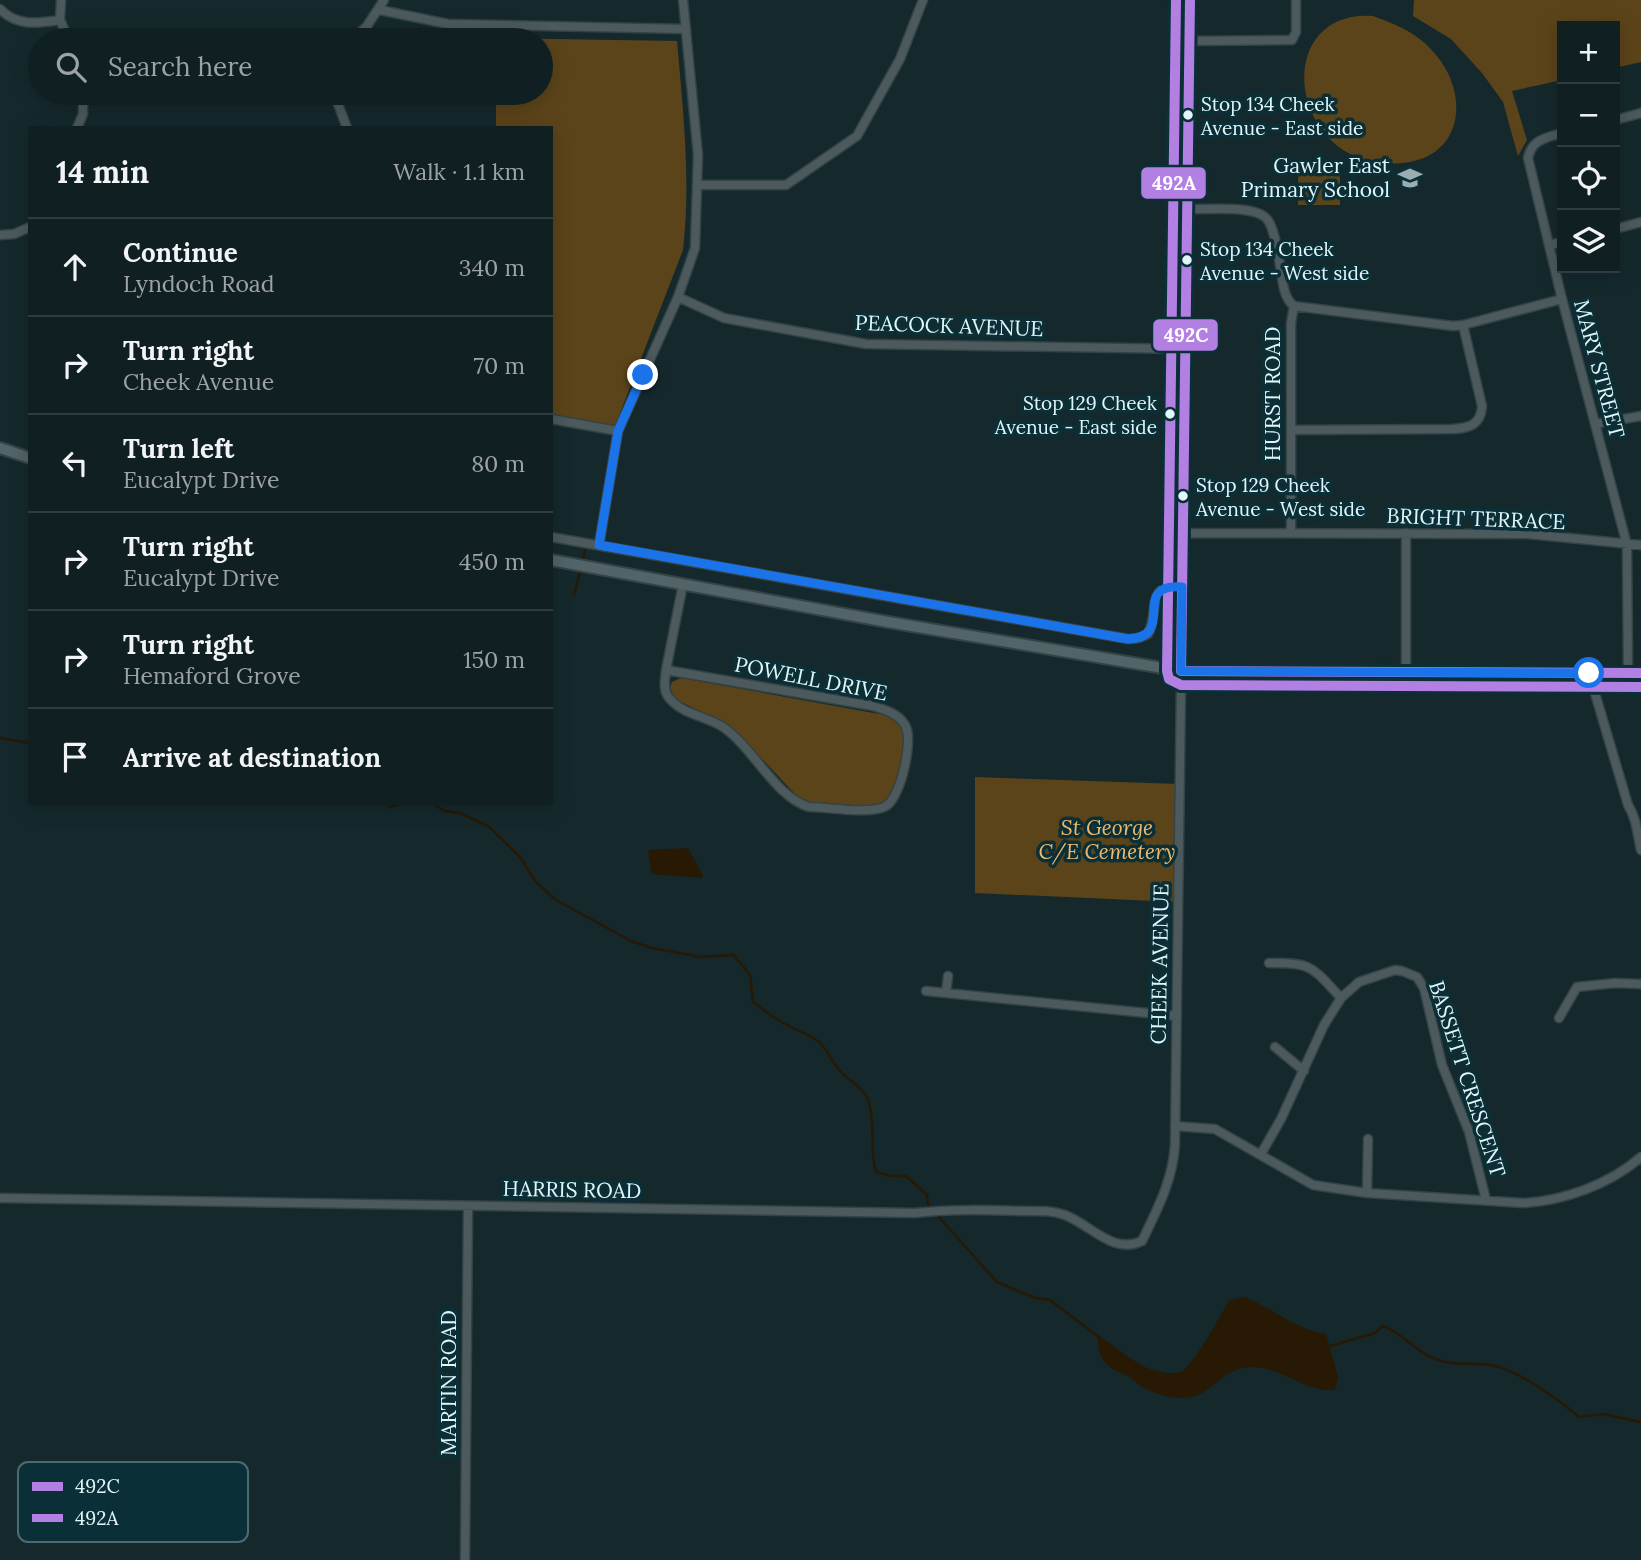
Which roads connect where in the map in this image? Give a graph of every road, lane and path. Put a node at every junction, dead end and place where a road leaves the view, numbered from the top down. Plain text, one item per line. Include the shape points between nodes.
1 (61, 0) edge
2 (384, 0) edge
3 (683, 0) edge
4 (923, 0) edge
5 (1190, 0) edge
6 (1296, 0) edge
7 (0, 9) edge
8 (380, 10) junction
9 (60, 20) junction
10 (64, 28) edge
11 (363, 28) edge
12 (686, 29) junction
13 (1189, 41) junction
14 (83, 105) edge
15 (338, 105) edge
16 (1641, 113) edge
17 (1620, 119) edge
18 (78, 126) edge
19 (346, 126) edge
20 (1557, 135) edge
21 (697, 185) junction
22 (1187, 209) junction
23 (1641, 222) edge
24 (1620, 228) edge
25 (28, 229) edge
26 (0, 235) edge
27 (1557, 243) edge
28 (1550, 245) junction
29 (678, 297) junction
30 (1562, 299) junction
31 (1294, 306) junction
32 (1463, 325) junction
33 (1184, 349) junction
34 (1641, 416) edge
35 (553, 419) edge
36 (1595, 424) junction
37 (1291, 430) junction
38 (618, 431) junction
39 (0, 448) edge
40 (28, 457) edge
41 (1183, 533) junction
42 (1291, 533) junction
43 (1406, 533) junction
44 (553, 537) edge
45 (599, 545) junction
46 (1627, 545) junction
47 (1641, 545) edge
48 (553, 560) edge
49 (683, 584) junction
50 (1182, 587) junction
51 (666, 670) junction
52 (1181, 671) junction
53 (1406, 672) junction
54 (1589, 673) junction
55 (1628, 673) junction
56 (1641, 673) edge
57 (1641, 850) edge
58 (1269, 963) dead end
59 (948, 976) dead end
60 (1641, 984) edge
61 (926, 991) dead end
62 (946, 993) junction
63 (1341, 998) junction
64 (1177, 1016) junction
65 (1559, 1018) dead end
66 (1275, 1047) dead end
67 (1304, 1071) junction
68 (1175, 1126) junction
69 (1368, 1139) dead end
70 (1261, 1154) junction
71 (1641, 1157) edge
72 (1367, 1193) junction
73 (0, 1198) edge
74 (1486, 1200) junction
75 (468, 1206) junction
76 (1138, 1243) joint
77 (465, 1560) edge

1 - 9 street
2 - 8 street
3 - 12 street
4 - 21 street via 900,59 857,136 786,185
5 - 13 street, CHEEK AVENUE
6 - 13 street via 1292,40
7 - 9 street via 23,23
8 - 11 street
8 - 12 street via 448,24
9 - 10 street
12 - 21 street
13 - 22 street, CHEEK AVENUE
14 - 18 street
15 - 19 street
16 - 17 street
20 - 28 street, MARY STREET via 1537,141 1528,158
21 - 29 street via 695,248
22 - 31 street, HURST ROAD via 1262,214 1272,228 1282,283
22 - 33 street, CHEEK AVENUE
23 - 24 street
25 - 26 street
27 - 28 street
28 - 30 street, MARY STREET
29 - 33 street, PEACOCK AVENUE via 724,318 866,344
29 - 38 street
30 - 32 street
30 - 36 street, MARY STREET
31 - 32 street via 1436,326
31 - 37 street, HURST ROAD
32 - 37 street via 1482,406 1474,425
33 - 41 street, CHEEK AVENUE
34 - 36 street
35 - 38 street
36 - 46 street, MARY STREET
37 - 42 street, HURST ROAD
38 - 45 street
39 - 40 main road
41 - 42 street, BRIGHT TERRACE
41 - 50 street, CHEEK AVENUE
42 - 43 street, BRIGHT TERRACE
43 - 46 street, BRIGHT TERRACE via 1528,534
43 - 53 street
44 - 45 street
45 - 50 street via 1128,639 1148,634 1160,591
46 - 47 street, BRIGHT TERRACE
46 - 55 street, MARY STREET
48 - 49 main road
49 - 51 street, POWELL DRIVE
49 - 52 main road
50 - 52 street, CHEEK AVENUE
51 - 51 street, POWELL DRIVE via 669,699 723,727 751,752 787,796 800,804 872,810 888,804 898,793 908,735 905,723 892,713
52 - 53 main road
52 - 64 street, CHEEK AVENUE
53 - 54 main road
54 - 55 main road
54 - 57 street via 1628,805 1636,818
55 - 56 main road
58 - 63 street via 1314,968
59 - 62 street
60 - 65 street via 1577,987
61 - 62 street
62 - 64 street
63 - 67 street, BASSETT CRESCENT
63 - 74 street, BASSETT CRESCENT via 1359,982 1395,970 1420,980
64 - 68 street, CHEEK AVENUE
66 - 67 street
67 - 70 street, BASSETT CRESCENT
68 - 70 street via 1215,1129
68 - 76 street, CHEEK AVENUE via 1174,1165 1168,1185
69 - 72 street
70 - 72 street via 1313,1185
71 - 74 street via 1601,1182 1547,1202
72 - 74 street
73 - 75 street, HARRIS ROAD
75 - 76 street, HARRIS ROAD via 1049,1211 1067,1216 1115,1244
75 - 77 street, MARTIN ROAD

